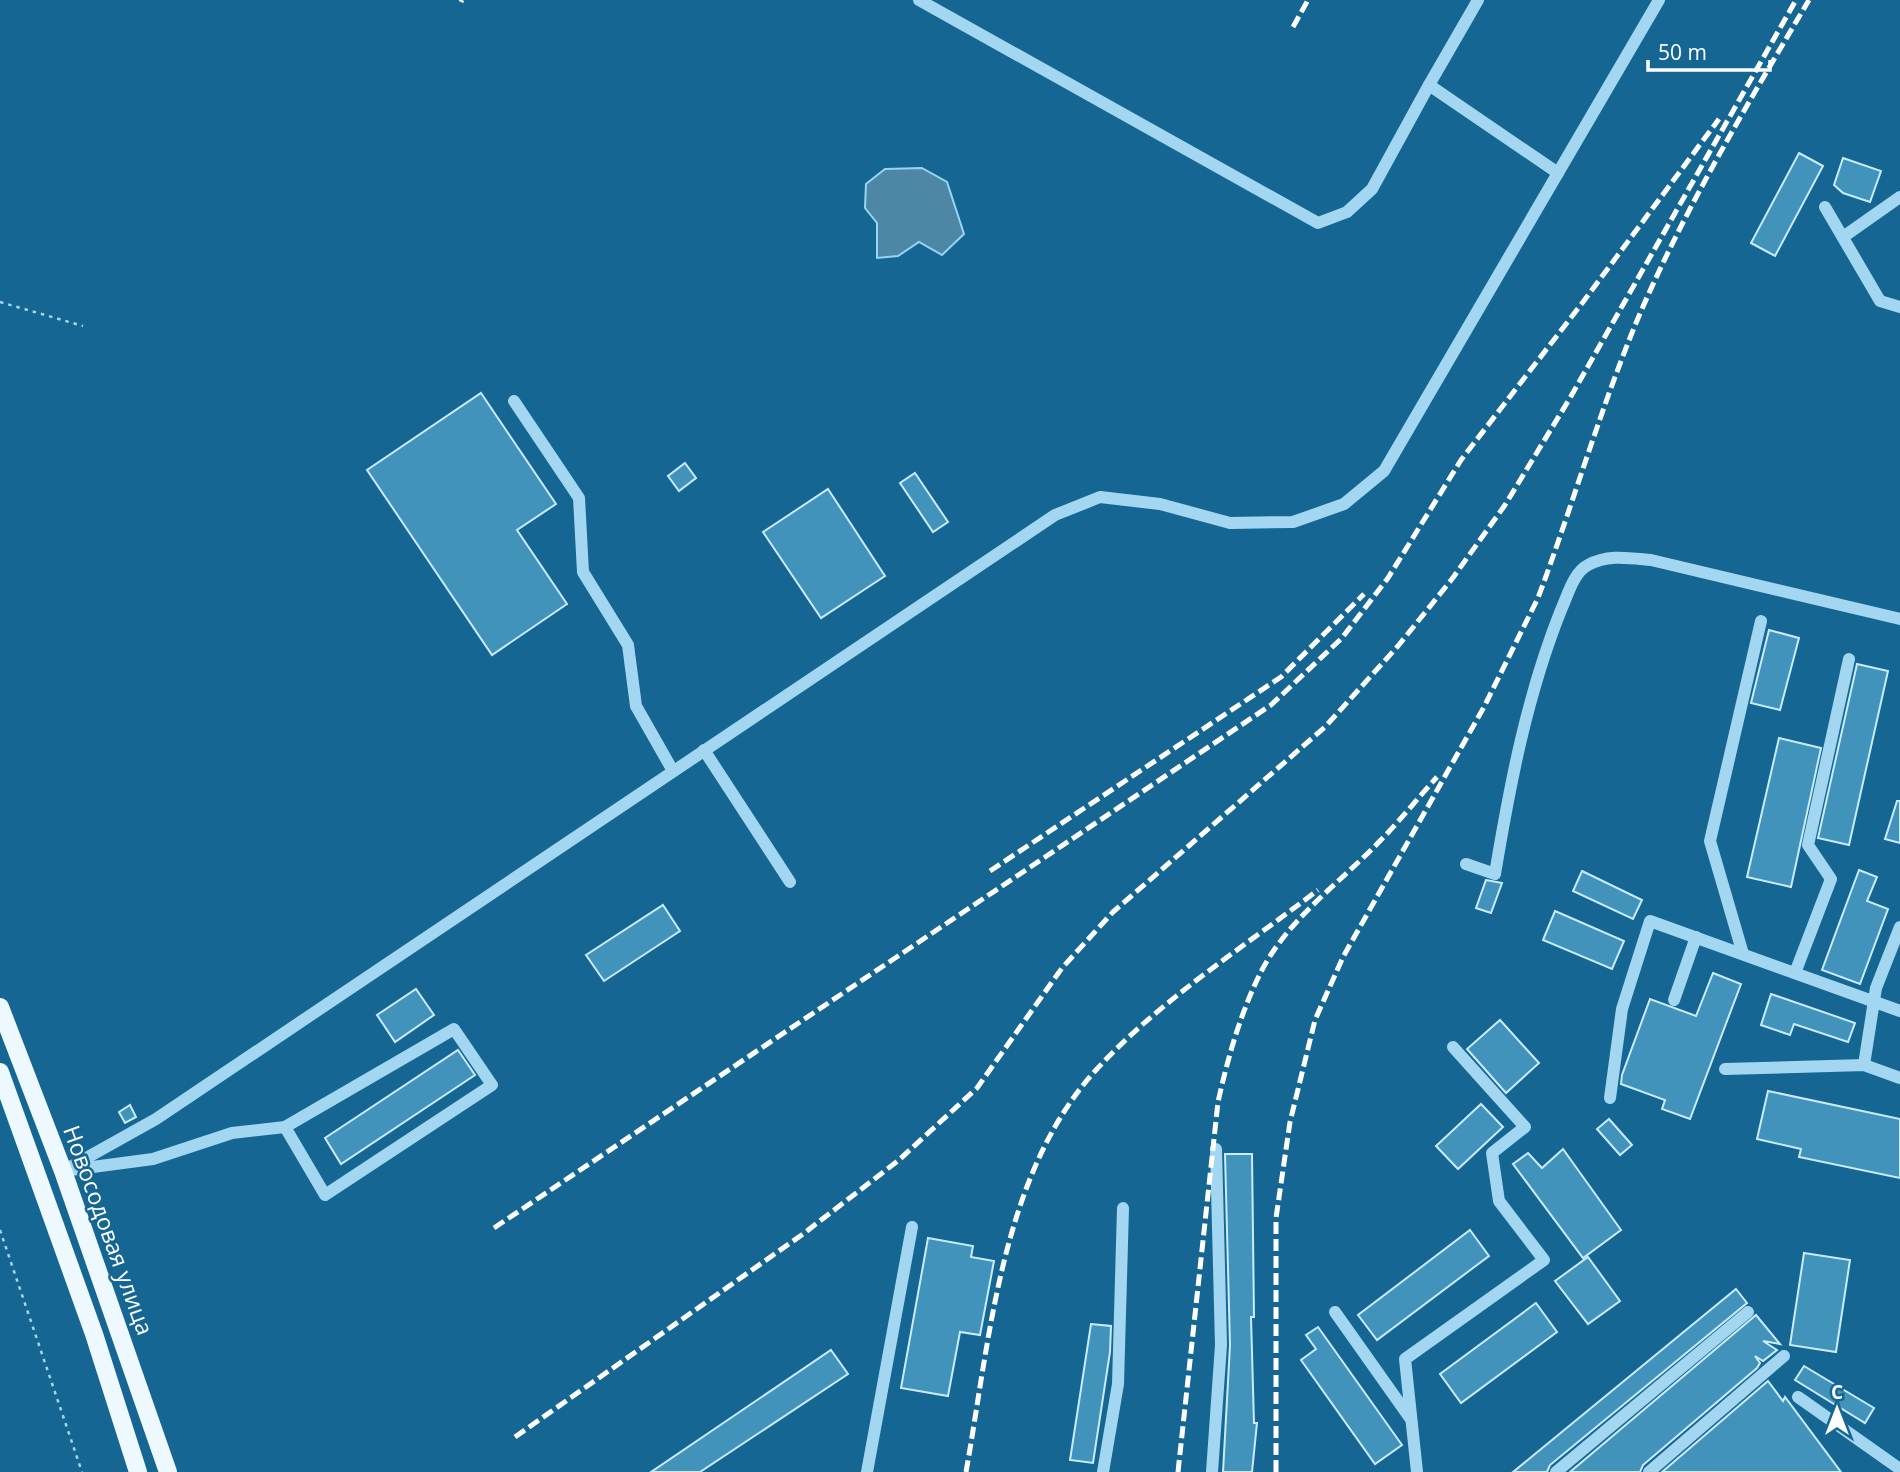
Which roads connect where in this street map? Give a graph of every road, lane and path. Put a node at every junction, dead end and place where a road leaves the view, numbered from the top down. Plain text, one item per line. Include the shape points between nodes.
1 (919, 0) edge
2 (1478, 0) edge
3 (1659, 0) edge
4 (1429, 85) junction
5 (1558, 173) junction
6 (1900, 197) edge
7 (1825, 207) dead end
8 (1843, 237) junction
9 (0, 302) edge
10 (1900, 307) edge
11 (83, 326) dead end
12 (514, 401) dead end
13 (1900, 619) edge
14 (1761, 621) dead end
15 (1849, 659) dead end
16 (704, 750) junction
17 (673, 771) junction
18 (1466, 864) dead end
19 (790, 882) dead end
20 (1900, 927) edge
21 (1696, 937) junction
22 (1743, 954) junction
23 (1795, 973) junction
24 (1674, 1000) dead end
25 (1874, 1001) junction
26 (0, 1007) edge
27 (1900, 1010) edge
28 (1453, 1047) dead end
29 (1864, 1065) junction
30 (1725, 1069) dead end
31 (0, 1072) edge
32 (1900, 1078) edge
33 (1610, 1098) dead end
34 (285, 1127) junction
35 (1216, 1149) dead end
36 (63, 1171) junction
37 (1123, 1208) dead end
38 (912, 1227) dead end
39 (0, 1230) edge
40 (1335, 1312) dead end
41 (1748, 1312) dead end
42 (1784, 1356) dead end
43 (1798, 1397) dead end
44 (1412, 1420) junction
45 (1900, 1469) edge
46 (82, 1472) edge
47 (138, 1472) edge
48 (168, 1472) edge
49 (867, 1472) edge
50 (1103, 1472) edge
51 (1212, 1472) edge
52 (1417, 1472) edge
53 (1556, 1472) edge
54 (1649, 1472) edge

1 - 4 street via 1318,223 1347,212 1372,189
2 - 4 street
3 - 5 street
4 - 5 street
5 - 16 street via 1384,471 1344,505 1293,522 1230,523 1160,504 1100,497 1055,515
6 - 8 street
7 - 8 street
8 - 10 street via 1880,301
9 - 11 path
12 - 17 street via 579,498 583,572 628,645 636,706
13 - 18 street via 1651,560 1609,557 1586,565 1574,580 1546,647 1524,719 1495,874
14 - 22 street via 1710,841
15 - 23 street via 1808,845 1831,879
16 - 17 street
16 - 19 street
17 - 36 street via 156,1119
20 - 25 street
21 - 22 street
21 - 24 street
21 - 33 street via 1650,921 1622,1009
22 - 23 street
23 - 25 street
25 - 27 street
25 - 29 street
26 - 36 main road, Новосодовая улица
28 - 44 street via 1525,1127 1492,1153 1499,1201 1544,1260 1405,1359
29 - 30 street
29 - 32 street
31 - 47 main road
34 - 34 street via 454,1028 492,1085 325,1195
34 - 36 street via 232,1133 153,1159
35 - 51 street via 1221,1345
36 - 48 main road, Новосодовая улица
37 - 50 street via 1118,1384
38 - 49 street
39 - 46 path
40 - 44 street
41 - 53 street
42 - 54 street
43 - 45 street
44 - 52 street

